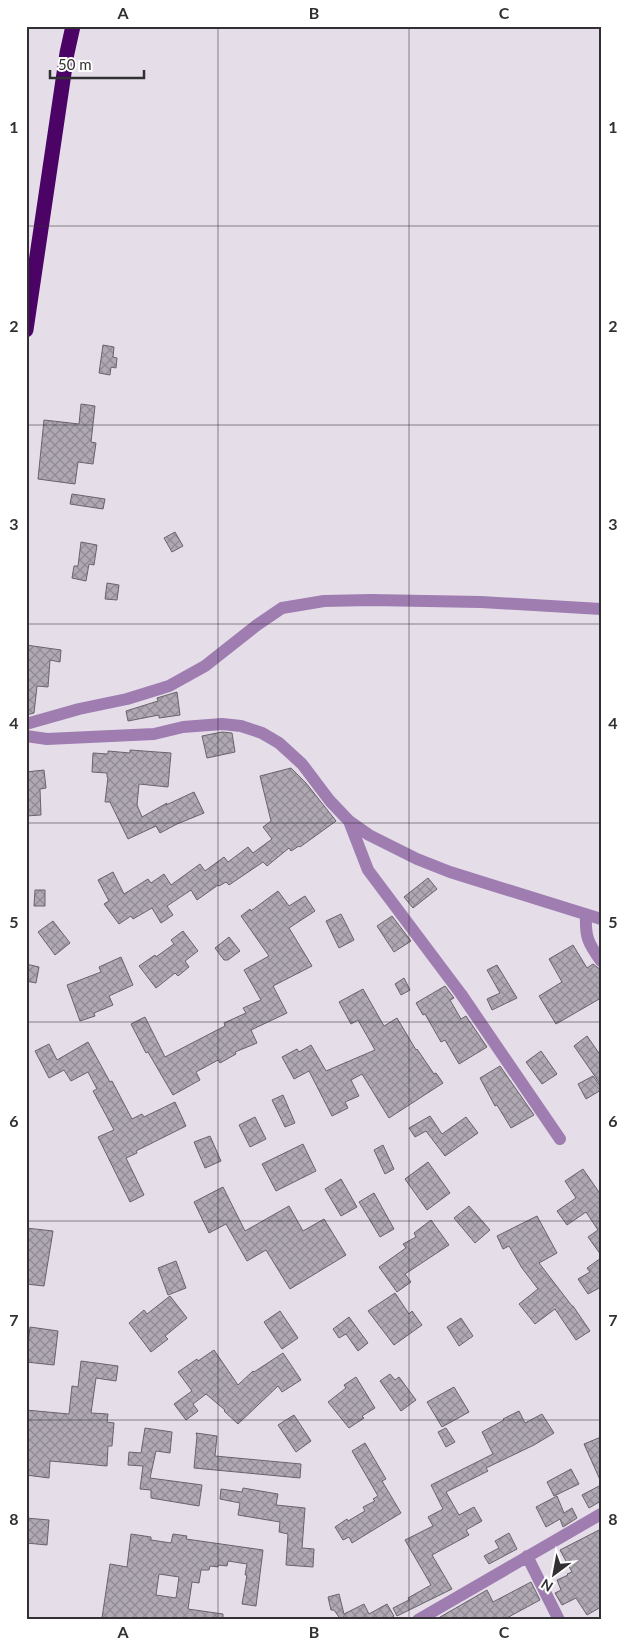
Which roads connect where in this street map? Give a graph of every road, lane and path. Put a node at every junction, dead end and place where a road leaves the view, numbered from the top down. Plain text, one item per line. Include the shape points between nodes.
1 (73, 26) edge
2 (26, 330) edge
3 (601, 609) edge
4 (26, 724) edge
5 (26, 736) edge
6 (349, 821) junction
7 (586, 915) junction
8 (601, 919) edge
9 (601, 961) edge
10 (560, 1139) dead end
11 (601, 1514) edge
12 (528, 1556) junction
13 (418, 1620) edge
14 (559, 1620) edge

1 - 2 highway
3 - 4 street via 370,600 324,601 282,608 205,666 169,686
5 - 6 street via 154,734 183,727 241,726 279,743 302,764
6 - 7 street via 417,859
6 - 10 street via 368,870 461,994
7 - 8 street
7 - 9 street via 585,933
11 - 12 street
12 - 13 street
12 - 14 street

